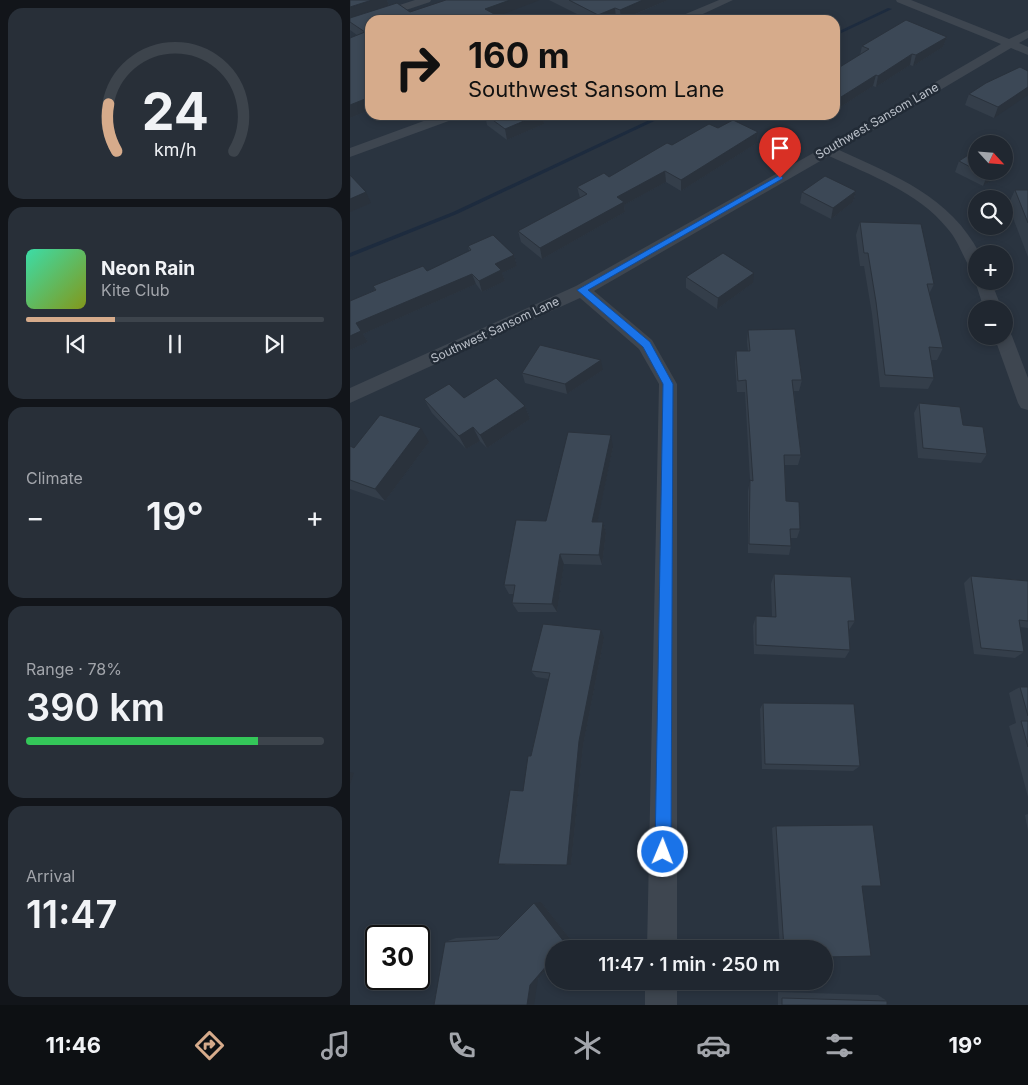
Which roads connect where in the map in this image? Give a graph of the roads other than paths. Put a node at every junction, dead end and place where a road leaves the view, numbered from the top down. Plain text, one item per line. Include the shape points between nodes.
1 (426, 0) edge
2 (728, 0) edge
3 (901, 0) edge
4 (380, 15) edge
5 (692, 15) edge
6 (365, 20) edge
7 (350, 25) edge
8 (1028, 33) edge
9 (1010, 43) junction
10 (1028, 51) edge
11 (440, 120) edge
12 (829, 150) junction
13 (350, 153) edge
14 (968, 247) edge
15 (582, 290) junction
16 (1006, 345) edge
17 (350, 396) edge
18 (1028, 403) edge
19 (662, 940) edge
20 (661, 990) edge
21 (661, 1005) edge

1 - 4 street
2 - 5 street
3 - 9 street
6 - 7 street
8 - 9 street, Southwest Sansom Lane
9 - 10 street
9 - 12 street, Southwest Sansom Lane
11 - 13 street
12 - 14 street via 920,197 948,219
12 - 15 street, Southwest Sansom Lane
15 - 17 street, Southwest Sansom Lane
15 - 19 street via 646,345 668,384
16 - 18 street
20 - 21 street

